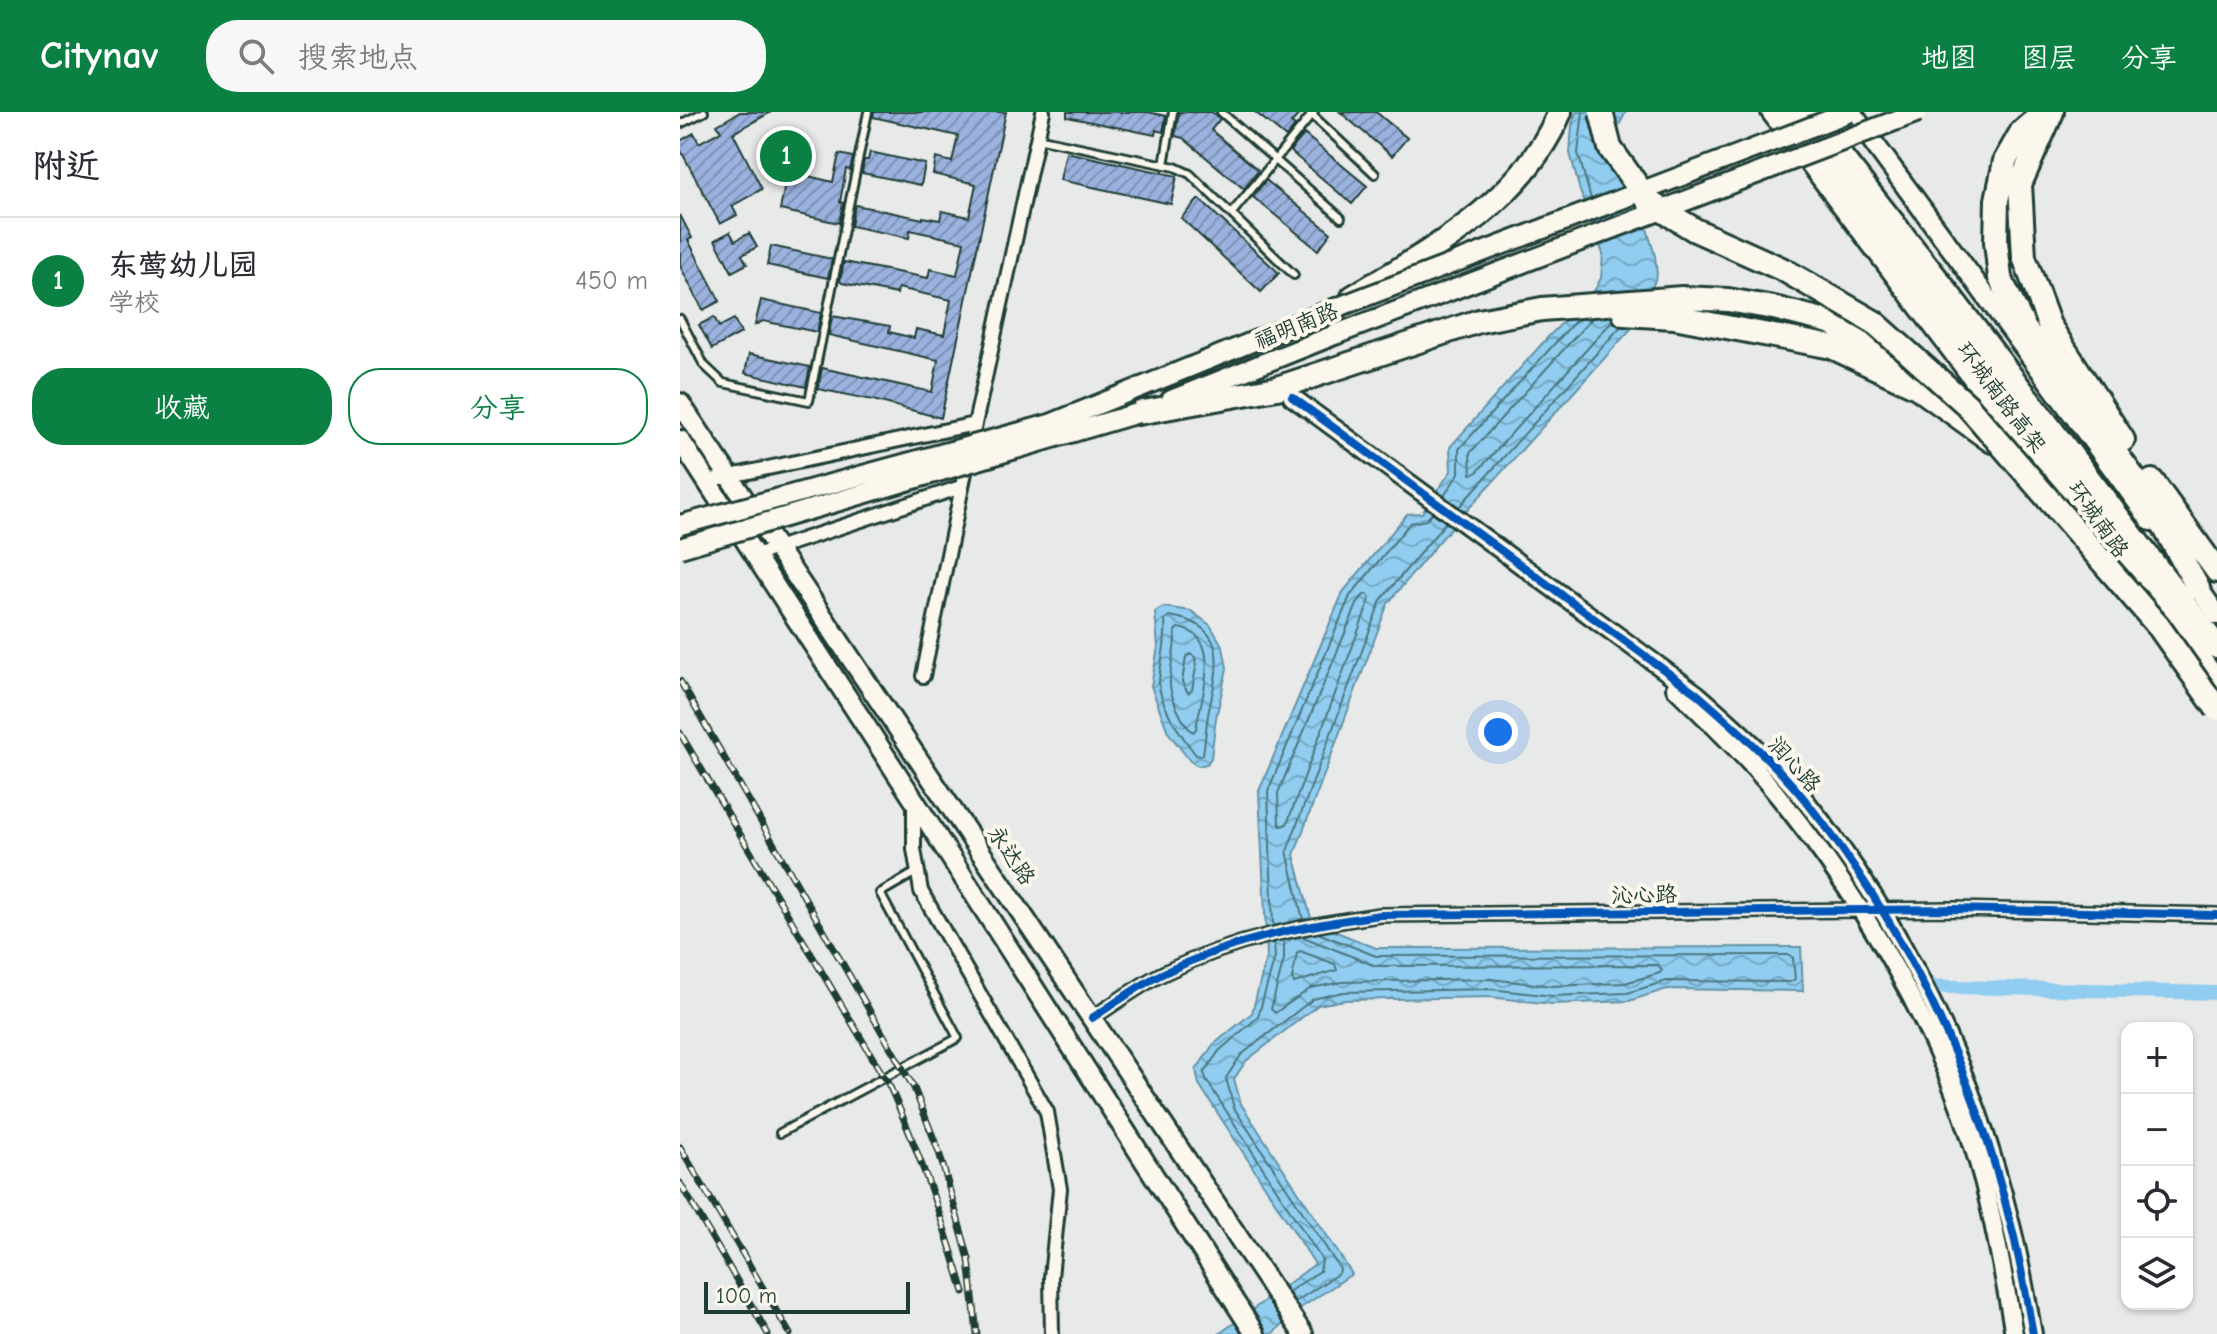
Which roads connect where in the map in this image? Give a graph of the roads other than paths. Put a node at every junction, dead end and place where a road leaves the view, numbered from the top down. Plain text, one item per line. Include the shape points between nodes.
1 (704, 112) edge
2 (868, 112) edge
3 (1043, 112) edge
4 (1173, 112) edge
5 (1221, 112) edge
6 (1560, 112) edge
7 (1601, 112) edge
8 (1771, 112) edge
9 (1786, 112) edge
10 (1806, 112) edge
11 (1850, 112) edge
12 (1918, 112) edge
13 (2044, 112) edge
14 (2052, 112) edge
15 (1311, 113) edge
16 (680, 124) edge
17 (1037, 138) junction
18 (1275, 160) junction
19 (1164, 165) junction
20 (1375, 174) dead end
21 (1232, 213) junction
22 (1341, 218) dead end
23 (1294, 275) dead end
24 (1333, 309) junction
25 (1542, 309) junction
26 (680, 319) edge
27 (1948, 387) junction
28 (1292, 397) dead end
29 (680, 403) edge
30 (1138, 413) junction
31 (975, 424) junction
32 (680, 440) edge
33 (2039, 474) junction
34 (729, 476) junction
35 (707, 481) junction
36 (961, 487) junction
37 (680, 525) edge
38 (680, 548) edge
39 (777, 548) junction
40 (756, 555) junction
41 (2217, 571) edge
42 (2198, 588) junction
43 (2217, 615) edge
44 (2217, 647) edge
45 (1644, 656) junction
46 (923, 676) dead end
47 (2217, 683) edge
48 (2217, 709) edge
49 (2217, 721) edge
50 (914, 800) junction
51 (918, 871) junction
52 (1881, 909) junction
53 (1860, 910) junction
54 (2217, 915) edge
55 (1092, 1018) junction
56 (780, 1133) dead end
57 (1052, 1334) edge
58 (1255, 1334) edge
59 (1303, 1334) edge
60 (2014, 1334) edge
61 (2033, 1334) edge

1 - 16 lane
2 - 26 lane via 809,401 723,383 704,365
3 - 17 street
4 - 19 lane
5 - 18 lane
6 - 24 highway, bridge via 1518,180 1455,236
7 - 27 highway, bridge via 1610,148 1649,202 1874,322
8 - 33 main road, 环城南路
9 - 47 highway, 环城南路高架, bridge
10 - 44 highway, 环城南路高架, bridge
11 - 24 main road, 福明南路, bridge
11 - 42 main road, 环城南路
12 - 30 main road, 福明南路, bridge
13 - 42 highway via 2022,131 2005,161 1997,200 2000,278 2025,329 2147,496
14 - 41 highway via 2020,184 2024,257 2049,325 2124,442
15 - 18 lane
15 - 20 lane
17 - 19 lane
17 - 31 street
18 - 21 lane
18 - 22 lane
19 - 21 lane via 1190,174
21 - 23 lane
24 - 37 main road, 福明南路, bridge via 1050,424
25 - 27 highway, bridge via 1682,298 1774,308 1830,322
25 - 30 highway via 1479,321 1277,388
25 - 33 highway via 1674,317 1832,347 1917,387
27 - 48 highway, bridge via 2128,588
28 - 45 street, 润心路
29 - 34 main road, 永达路
30 - 38 main road, 福明南路, bridge
31 - 34 street
31 - 36 street
32 - 35 main road
33 - 49 main road, 环城南路
34 - 35 street
34 - 39 main road, 永达路
35 - 40 main road
36 - 39 street
36 - 46 street
39 - 40 street
39 - 55 main road, 永达路
40 - 50 main road
42 - 43 main road, 环城南路
45 - 52 street, 润心路 via 1750,740 1804,799
45 - 53 street, 润心路 via 1786,805
50 - 51 street
50 - 58 main road
51 - 56 lane via 880,893 958,1038
51 - 57 street via 921,891 1047,1112 1060,1189 1051,1277
52 - 53 street, 沁心路
52 - 54 street, 沁心路
52 - 61 street, 润心路 via 1968,1084 2011,1222
53 - 55 street, 沁心路 via 1380,915 1294,928 1228,946 1163,973
53 - 60 street, 润心路 via 1894,965 1950,1084 1982,1178
55 - 59 main road, 永达路

